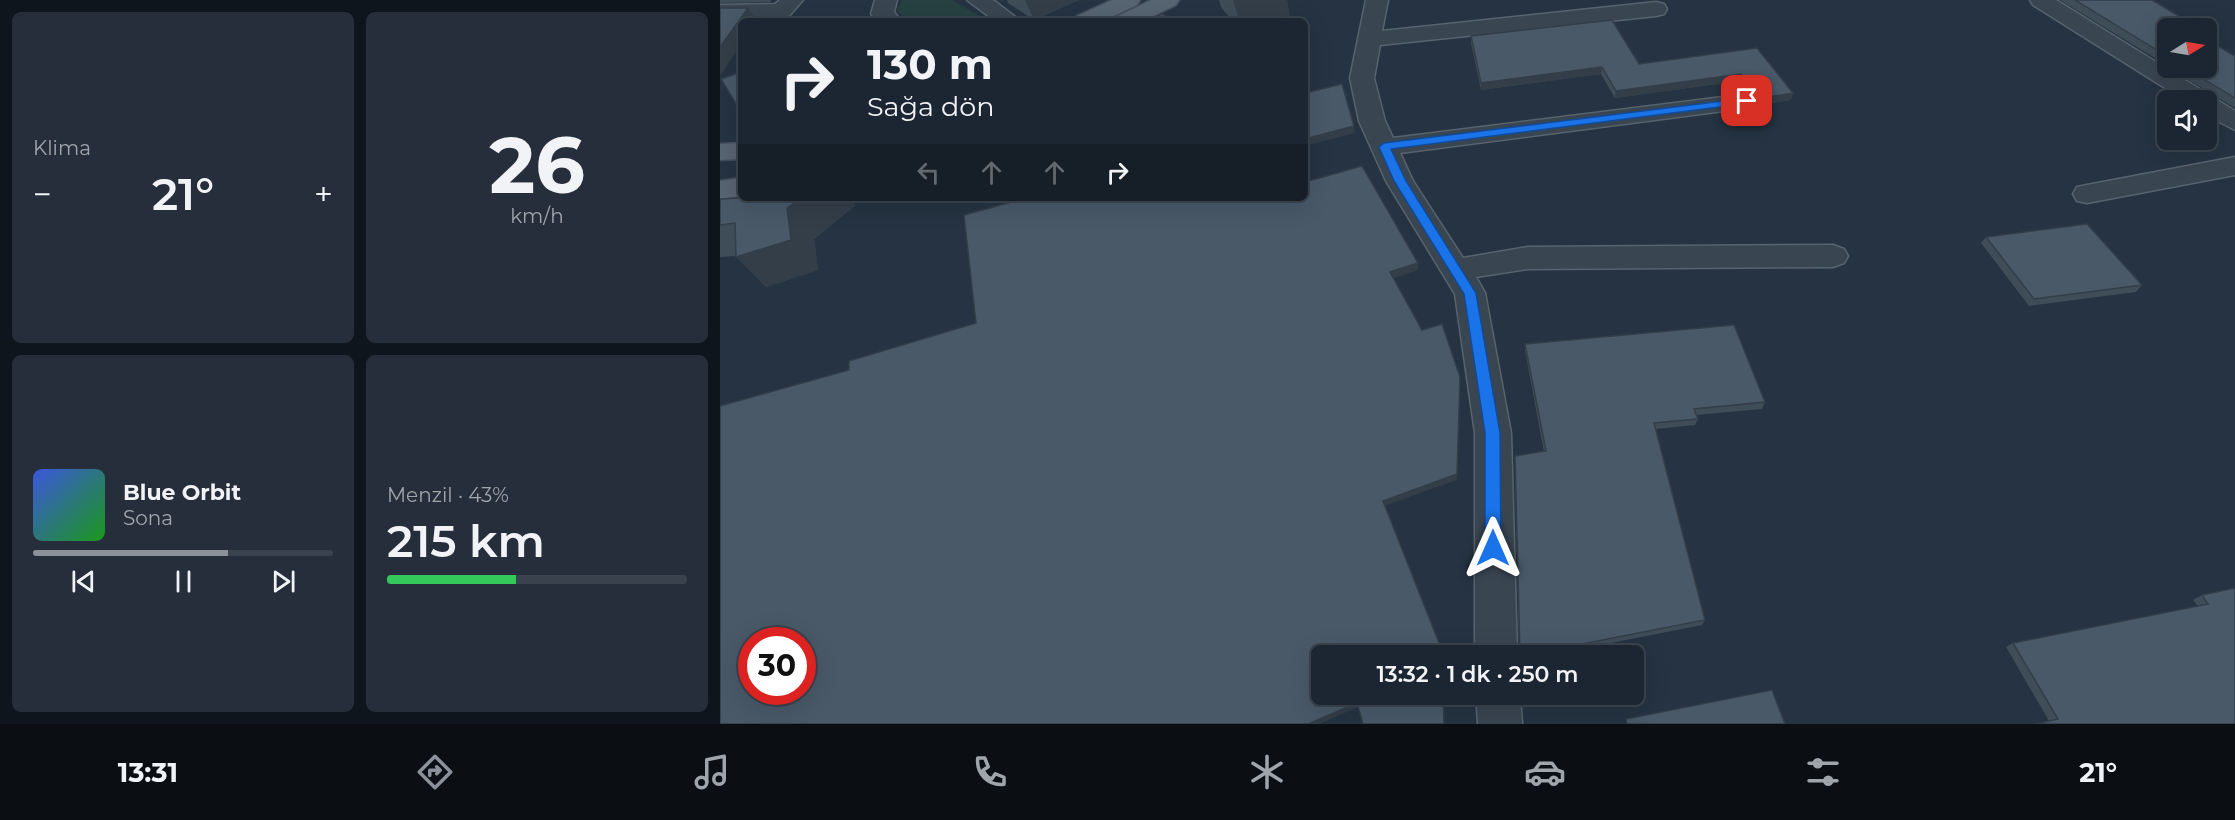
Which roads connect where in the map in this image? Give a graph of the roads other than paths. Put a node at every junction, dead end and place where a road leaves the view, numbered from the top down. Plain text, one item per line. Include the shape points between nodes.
1 (792, 0) edge
2 (886, 0) edge
3 (978, 0) edge
4 (1129, 0) edge
5 (1168, 0) edge
6 (1377, 0) edge
7 (2041, 0) edge
8 (1656, 9) dead end
9 (720, 12) edge
10 (887, 18) edge
11 (1005, 18) edge
12 (1091, 18) edge
13 (1132, 18) edge
14 (1370, 39) junction
15 (2184, 90) edge
16 (1747, 101) dead end
17 (2217, 111) edge
18 (2235, 122) edge
19 (1384, 147) junction
20 (738, 150) edge
21 (720, 152) edge
22 (2235, 166) edge
23 (738, 187) edge
24 (720, 190) edge
25 (2087, 194) dead end
26 (1833, 256) dead end
27 (1455, 270) junction
28 (1496, 645) edge
29 (1499, 705) edge
30 (1500, 724) edge

1 - 9 street via 781,11
2 - 10 street via 882,14
3 - 11 street
4 - 12 main road
5 - 13 main road
6 - 14 street
7 - 15 street
8 - 14 street
14 - 19 street via 1362,78 1372,121
16 - 19 street
17 - 18 street
19 - 27 street via 1400,181
20 - 21 main road
22 - 25 street
23 - 24 main road
26 - 27 street via 1528,258
27 - 28 street via 1470,293 1492,433
29 - 30 street

